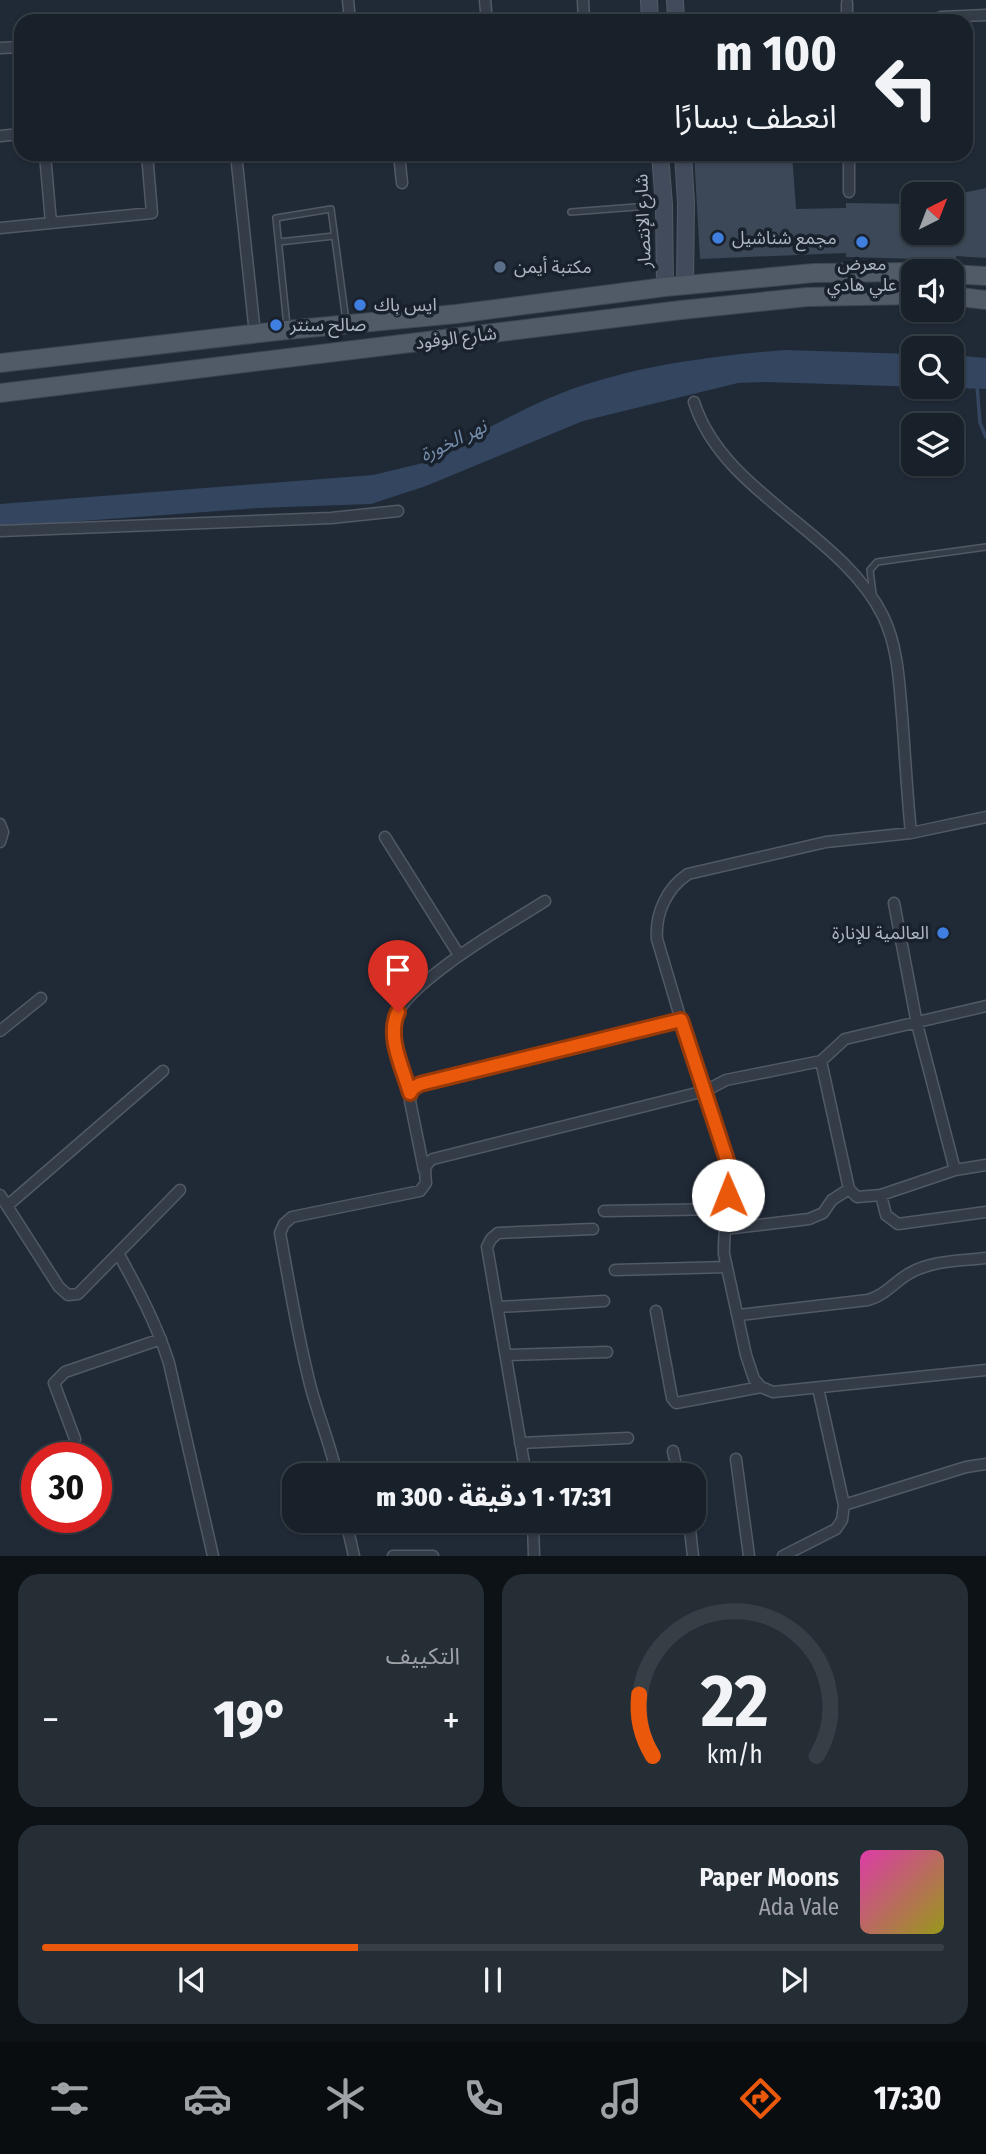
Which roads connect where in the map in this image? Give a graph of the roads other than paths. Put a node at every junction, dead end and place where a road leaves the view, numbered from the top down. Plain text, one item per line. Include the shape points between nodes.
1 (847, 3) dead end
2 (847, 14) edge
3 (46, 161) edge
4 (148, 161) edge
5 (237, 161) edge
6 (400, 161) edge
7 (661, 161) edge
8 (683, 161) edge
9 (849, 161) edge
10 (402, 183) dead end
11 (849, 192) dead end
12 (686, 203) junction
13 (664, 205) junction
14 (571, 212) dead end
15 (51, 223) junction
16 (0, 228) edge
17 (334, 236) junction
18 (279, 242) junction
19 (901, 272) edge
20 (964, 275) edge
21 (986, 276) edge
22 (665, 286) junction
23 (685, 286) junction
24 (901, 295) edge
25 (964, 297) edge
26 (986, 300) edge
27 (346, 324) junction
28 (287, 330) junction
29 (255, 334) junction
30 (0, 363) edge
31 (0, 393) edge
32 (694, 402) dead end
33 (398, 511) dead end
34 (0, 531) edge
35 (986, 547) edge
36 (874, 601) junction
37 (986, 817) edge
38 (0, 824) edge
39 (911, 832) junction
40 (385, 837) dead end
41 (0, 842) edge
42 (545, 901) dead end
43 (894, 904) dead end
44 (459, 955) junction
45 (41, 998) dead end
46 (986, 1006) edge
47 (681, 1020) junction
48 (917, 1024) junction
49 (0, 1031) edge
50 (821, 1061) junction
51 (163, 1071) dead end
52 (705, 1091) junction
53 (410, 1093) junction
54 (986, 1165) edge
55 (424, 1170) junction
56 (955, 1170) junction
57 (180, 1189) dead end
58 (849, 1189) junction
59 (0, 1195) edge
60 (881, 1195) junction
61 (7, 1206) junction
62 (727, 1209) junction
63 (604, 1211) dead end
64 (986, 1212) edge
65 (593, 1229) dead end
66 (725, 1229) junction
67 (118, 1254) junction
68 (986, 1258) edge
69 (727, 1267) junction
70 (615, 1270) dead end
71 (604, 1301) dead end
72 (498, 1307) junction
73 (656, 1311) dead end
74 (739, 1315) junction
75 (161, 1339) junction
76 (607, 1352) dead end
77 (506, 1355) junction
78 (986, 1370) edge
79 (761, 1387) junction
80 (818, 1388) junction
81 (628, 1438) dead end
82 (75, 1439) dead end
83 (520, 1443) junction
84 (673, 1451) dead end
85 (736, 1459) dead end
86 (334, 1463) edge
87 (524, 1463) edge
88 (676, 1463) edge
89 (986, 1464) edge
90 (844, 1505) junction
91 (349, 1533) edge
92 (533, 1533) edge
93 (690, 1533) edge
94 (214, 1556) edge
95 (354, 1556) edge
96 (393, 1556) edge
97 (433, 1556) edge
98 (534, 1556) edge
99 (693, 1556) edge
100 (750, 1556) edge
101 (783, 1556) edge

1 - 2 street
3 - 15 street
4 - 15 street via 152,213
5 - 29 street
6 - 10 street
7 - 13 street, شارع الإنتصار
8 - 12 street
9 - 11 street
12 - 13 street
12 - 23 street
13 - 14 lane
13 - 22 street, شارع الإنتصار
15 - 16 street
17 - 18 lane
17 - 18 lane via 331,209 276,218
17 - 27 lane
18 - 28 lane
19 - 23 main road, شارع الوفود via 814,273
20 - 21 main road
22 - 23 main road, شارع الوفود
22 - 27 main road, شارع الوفود
24 - 31 main road, شارع الوفود via 807,297 681,310
25 - 26 main road
27 - 28 main road, شارع الوفود
28 - 29 main road, شارع الوفود
29 - 30 main road, شارع الوفود
32 - 36 street via 703,426 725,458 851,572
33 - 34 street via 331,518
35 - 36 lane via 877,562 870,570
36 - 39 street via 890,634 898,670
37 - 39 street
38 - 41 street
39 - 47 street via 826,842 722,865 677,881 656,926
40 - 44 street
42 - 44 street
43 - 48 street
44 - 53 street via 406,1000 393,1022
45 - 49 street
46 - 48 street
47 - 52 street
47 - 53 street via 420,1084
48 - 50 street via 845,1039
48 - 56 street
50 - 52 street via 726,1080
50 - 58 street
51 - 61 street
52 - 55 street via 433,1159
52 - 62 street via 728,1163
53 - 55 street
54 - 56 street
55 - 86 street via 426,1183 420,1191 292,1217 280,1233 300,1342
56 - 60 street
57 - 67 street
58 - 60 street via 857,1197
58 - 66 street via 809,1220
59 - 61 street
60 - 64 street via 886,1215 898,1224
61 - 67 street via 68,1295 78,1294
62 - 63 street
62 - 66 street
65 - 72 street via 498,1233 488,1247
66 - 69 street
67 - 75 street
68 - 74 street via 930,1264 868,1300
69 - 70 street
69 - 74 street
71 - 72 street
72 - 77 street
73 - 79 street via 676,1403
74 - 79 street via 746,1355
75 - 82 street via 58,1377 54,1383
75 - 94 street
76 - 77 street
77 - 83 street
78 - 80 street
79 - 80 street via 773,1392
80 - 90 street
81 - 83 street
83 - 87 street
84 - 88 street
85 - 100 street
89 - 90 street
90 - 101 street via 836,1528
91 - 95 street
92 - 98 street
93 - 99 street
96 - 97 street

